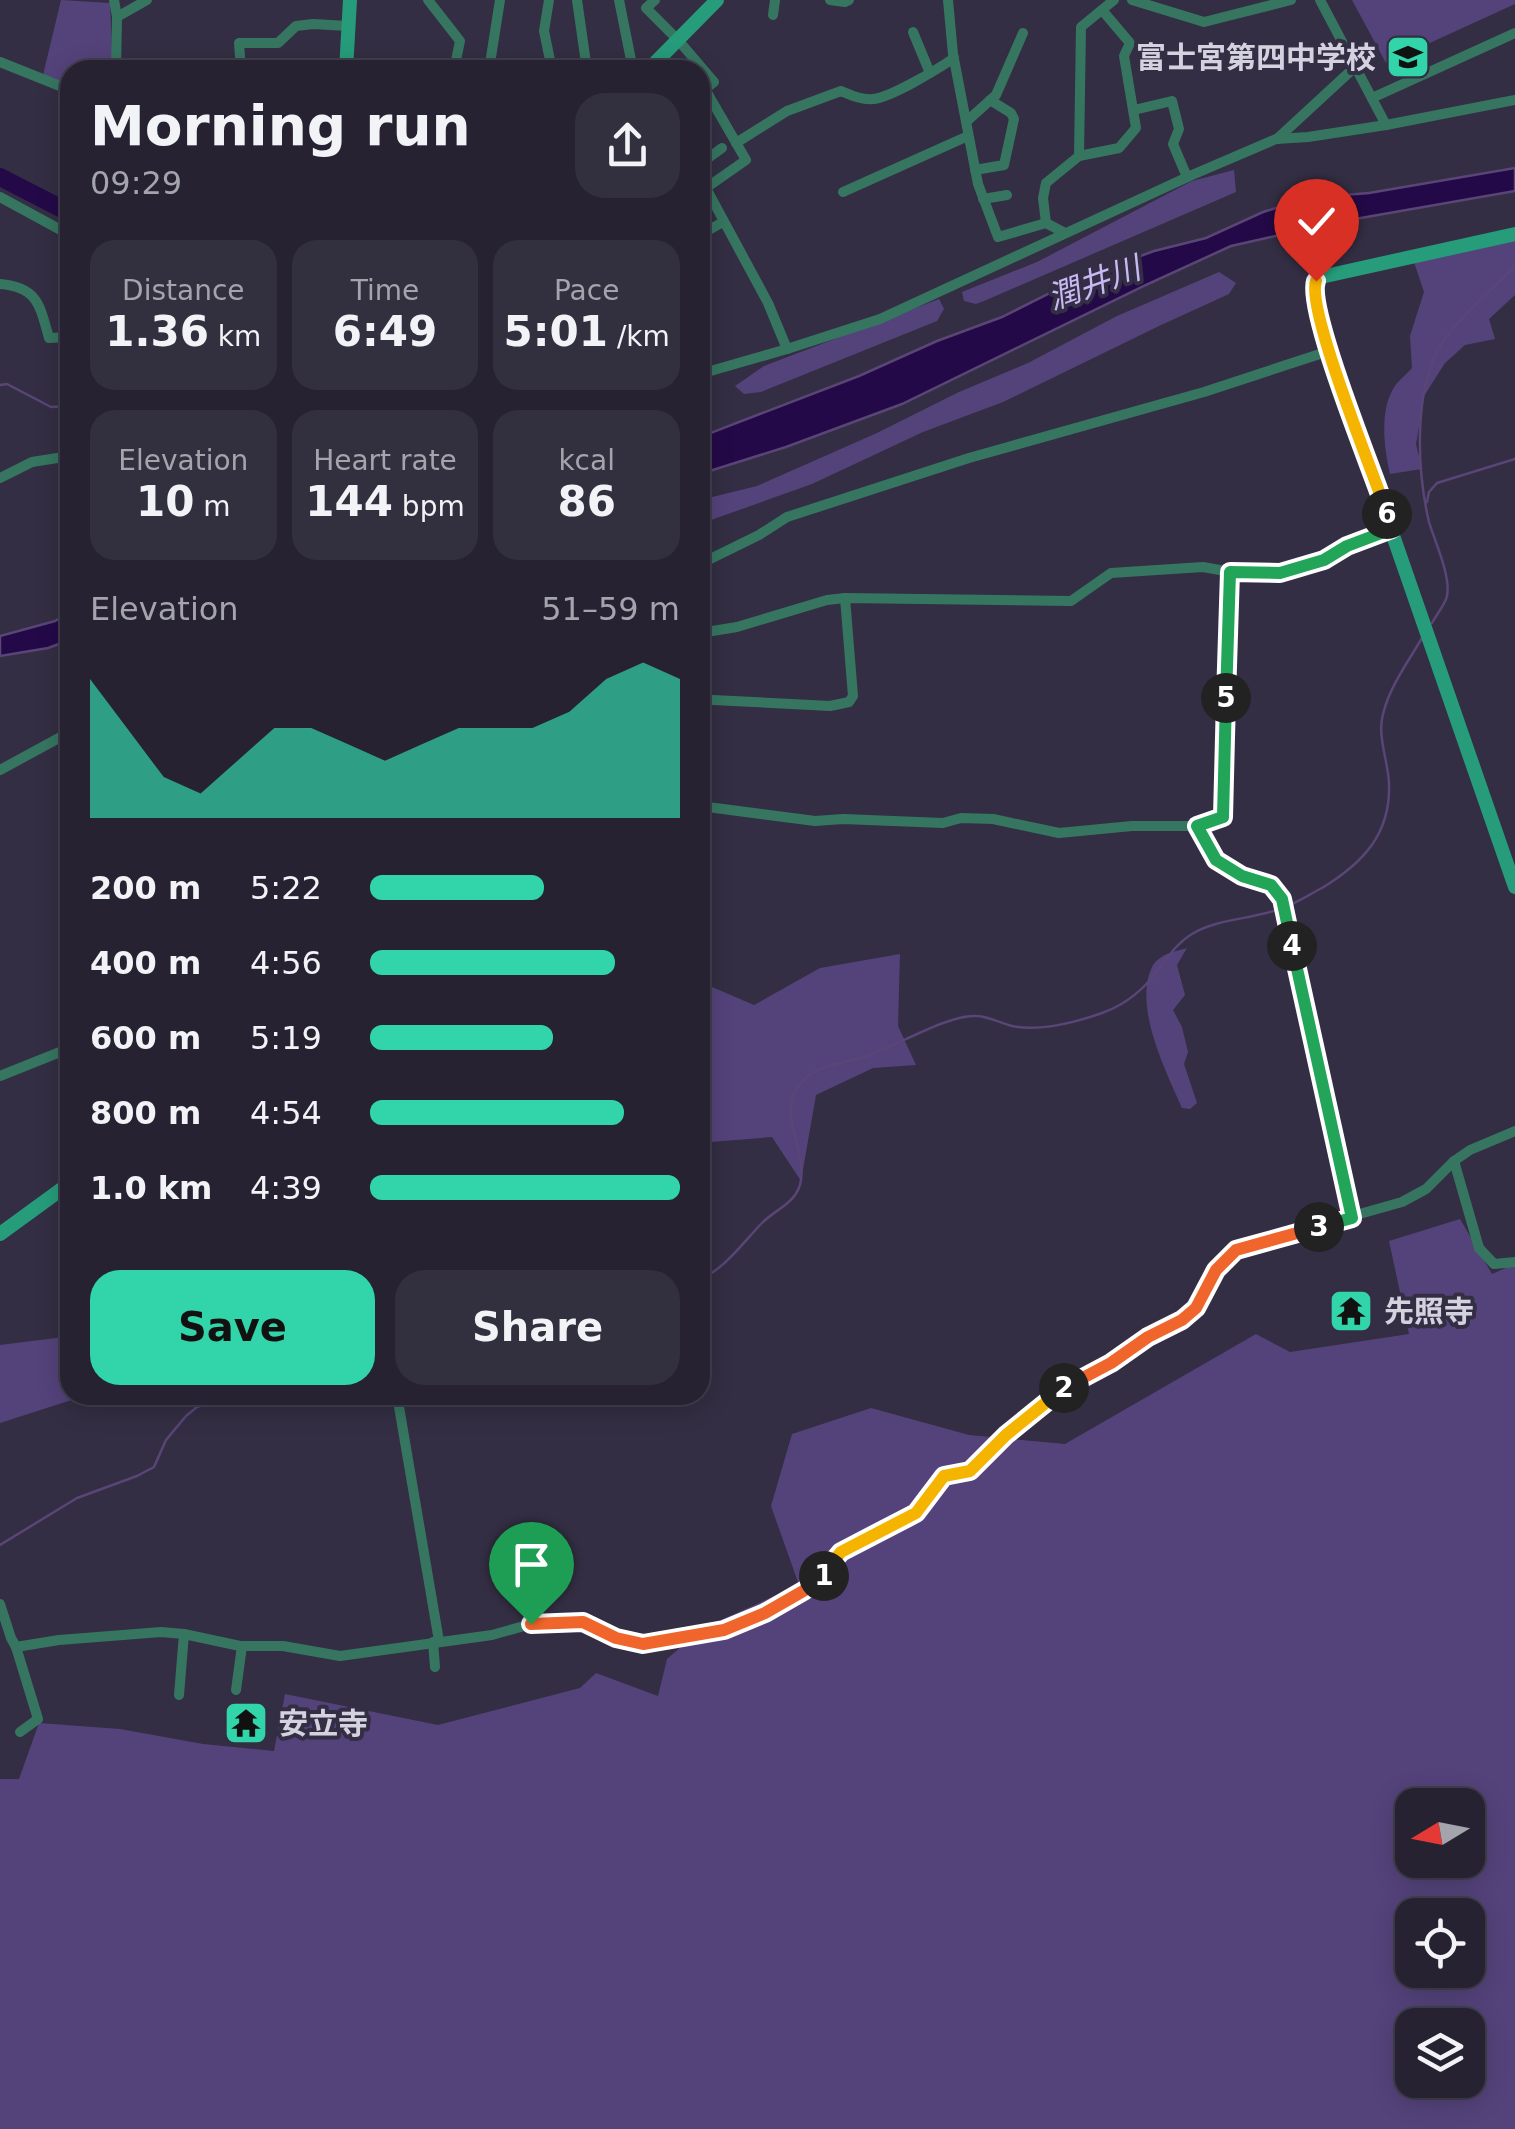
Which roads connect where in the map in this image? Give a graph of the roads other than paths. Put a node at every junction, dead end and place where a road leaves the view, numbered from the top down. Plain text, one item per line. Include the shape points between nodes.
1 (114, 0) edge
2 (147, 0) edge
3 (350, 0) edge
4 (428, 0) edge
5 (500, 0) edge
6 (549, 0) edge
7 (577, 0) edge
8 (620, 0) edge
9 (655, 0) edge
10 (717, 0) edge
11 (775, 0) edge
12 (830, 0) edge
13 (849, 0) edge
14 (948, 0) edge
15 (1114, 0) edge
16 (1132, 0) edge
17 (1175, 0) edge
18 (1291, 0) edge
19 (1320, 0) edge
20 (1102, 10) junction
21 (1178, 14) junction
22 (773, 15) dead end
23 (117, 17) junction
24 (348, 26) junction
25 (913, 32) dead end
26 (1515, 33) edge
27 (1024, 34) dead end
28 (678, 40) junction
29 (954, 58) junction
30 (116, 60) edge
31 (240, 60) edge
32 (346, 60) edge
33 (456, 60) edge
34 (490, 60) edge
35 (551, 60) edge
36 (585, 60) edge
37 (631, 60) edge
38 (658, 60) edge
39 (695, 60) edge
40 (0, 63) edge
41 (1355, 67) junction
42 (930, 73) junction
43 (60, 86) edge
44 (1372, 98) junction
45 (710, 99) edge
46 (990, 100) junction
47 (1515, 100) edge
48 (1134, 110) junction
49 (967, 121) junction
50 (1386, 125) junction
51 (968, 136) junction
52 (1276, 140) junction
53 (736, 143) junction
54 (722, 148) dead end
55 (1079, 156) junction
56 (710, 157) edge
57 (975, 170) junction
58 (1187, 178) junction
59 (710, 183) edge
60 (843, 192) dead end
61 (1007, 194) dead end
62 (0, 197) edge
63 (983, 199) junction
64 (710, 200) edge
65 (723, 222) junction
66 (1046, 224) junction
67 (60, 229) edge
68 (710, 229) edge
69 (1065, 233) junction
70 (1515, 234) edge
71 (0, 284) edge
72 (60, 338) edge
73 (787, 349) junction
74 (1329, 351) junction
75 (710, 371) edge
76 (60, 458) edge
77 (1, 476) edge
78 (1392, 529) junction
79 (710, 559) edge
80 (1230, 572) junction
81 (846, 598) junction
82 (710, 631) edge
83 (713, 700) dead end
84 (60, 737) edge
85 (0, 770) edge
86 (710, 807) edge
87 (1197, 826) junction
88 (1515, 887) edge
89 (60, 1052) edge
90 (0, 1076) edge
91 (1515, 1131) edge
92 (1454, 1160) junction
93 (60, 1190) edge
94 (1352, 1218) junction
95 (0, 1234) edge
96 (1515, 1262) edge
97 (398, 1405) edge
98 (0, 1604) edge
99 (184, 1634) junction
100 (436, 1642) junction
101 (16, 1646) junction
102 (242, 1646) junction
103 (435, 1667) dead end
104 (236, 1690) dead end
105 (179, 1696) dead end
106 (20, 1732) dead end

1 - 23 street
2 - 23 street
3 - 24 street
4 - 33 street via 460,41
5 - 34 street
6 - 35 street via 544,31
7 - 36 street
8 - 37 street
9 - 28 street via 646,8
10 - 28 street
11 - 22 street
12 - 13 street
14 - 29 street
15 - 20 street
16 - 21 street
17 - 21 street
18 - 21 street via 1204,22
19 - 41 street
20 - 48 street via 1130,43 1124,56
20 - 55 street via 1081,27
23 - 30 street
24 - 31 street via 296,26 278,44 239,43
24 - 32 street
25 - 42 street
26 - 44 street
27 - 46 street
28 - 38 street
28 - 39 street
29 - 42 street
29 - 49 street
40 - 43 street
41 - 44 street
41 - 52 street
42 - 53 street via 877,100 841,91 787,111
44 - 50 street
45 - 53 street
46 - 49 street
46 - 57 street via 1014,119 1004,165
47 - 50 street
48 - 55 street via 1136,128 1129,139
48 - 58 street via 1172,101 1179,129 1173,144
49 - 51 street
50 - 52 street
51 - 57 street
51 - 60 street
52 - 58 street
53 - 59 street via 746,160
54 - 56 street
55 - 66 street via 1046,183
57 - 63 street
58 - 69 street
61 - 63 street
62 - 67 street
63 - 66 street via 998,237
64 - 65 street
65 - 68 street
65 - 73 street
66 - 69 street
69 - 73 street via 880,319
70 - 74 street via 1321,277 1313,288
71 - 72 street via 37,300 50,338
73 - 75 street
74 - 78 street
74 - 79 street via 787,517
76 - 77 street
78 - 80 street via 1280,573
78 - 88 street
80 - 81 street via 1202,567 1110,573 1071,601
80 - 87 street via 1223,817
81 - 82 street
81 - 83 street via 853,696 848,702
84 - 85 street
86 - 87 street via 815,821 993,819 1059,833
87 - 94 street via 1216,860 1271,885 1282,899
89 - 90 street
91 - 92 street
92 - 94 street via 1402,1202
92 - 96 street via 1480,1248 1494,1264
93 - 95 street
94 - 100 street via 1236,1250 1182,1320 1059,1391 970,1471 944,1476 916,1513 841,1552 824,1577 765,1613 724,1630 643,1644 583,1622 531,1624
97 - 100 street
98 - 101 street
99 - 101 street
99 - 102 street
99 - 105 street
100 - 102 street via 340,1656
100 - 103 street
101 - 106 street via 38,1719
102 - 104 street

